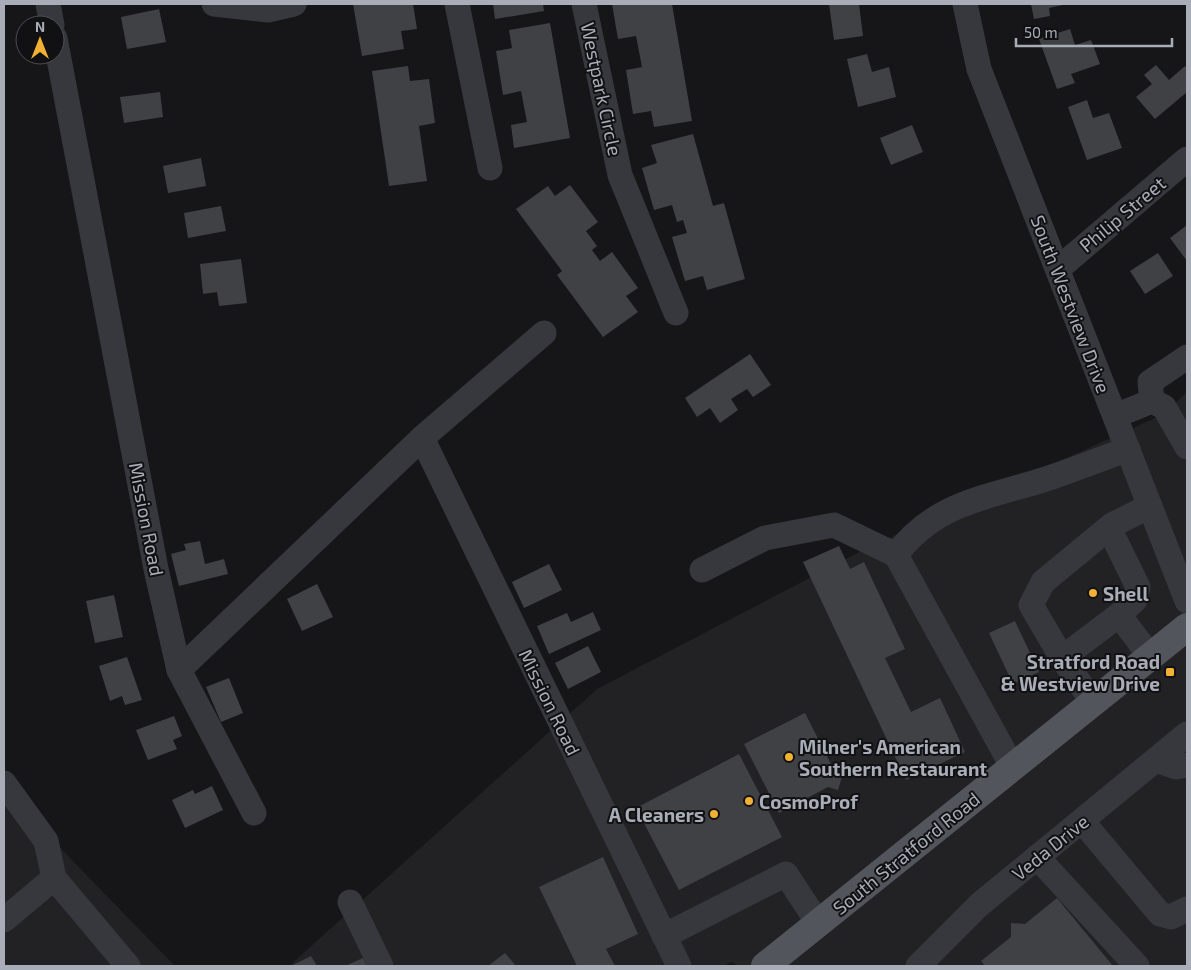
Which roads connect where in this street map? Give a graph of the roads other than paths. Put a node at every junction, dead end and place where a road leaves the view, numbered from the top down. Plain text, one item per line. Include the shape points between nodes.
1 (214, 4) edge
2 (294, 4) edge
3 (457, 4) edge
4 (584, 4) edge
5 (965, 4) edge
6 (60, 65) edge
7 (1187, 159) edge
8 (490, 168) dead end
9 (1058, 268) junction
10 (676, 313) dead end
11 (544, 333) dead end
12 (1187, 357) edge
13 (1152, 401) junction
14 (1115, 416) junction
15 (422, 438) junction
16 (1187, 447) edge
17 (1128, 449) junction
18 (1150, 506) junction
19 (1108, 528) junction
20 (896, 555) junction
21 (702, 570) dead end
22 (1187, 601) edge
23 (1119, 615) junction
24 (1187, 627) edge
25 (1150, 656) junction
26 (1062, 658) junction
27 (179, 670) junction
28 (1093, 702) junction
29 (1187, 734) edge
30 (1156, 760) junction
31 (1187, 765) edge
32 (1012, 766) junction
33 (4, 783) edge
34 (254, 813) dead end
35 (1082, 820) junction
36 (1037, 857) junction
37 (54, 878) junction
38 (350, 902) dead end
39 (1187, 909) edge
40 (4, 920) edge
41 (818, 923) junction
42 (664, 936) junction
43 (128, 966) edge
44 (381, 966) edge
45 (679, 966) edge
46 (765, 966) edge
47 (918, 966) edge
48 (1137, 966) edge

1 - 2 street via 268,10
3 - 8 street
4 - 10 street, Westpark Circle via 620,175
5 - 9 street, South Westview Drive via 979,68
6 - 27 street, Mission Road via 156,569
7 - 9 street, Philip Street
9 - 14 street, South Westview Drive
11 - 15 street
12 - 13 street via 1150,382
13 - 14 street
13 - 16 street via 1164,407
14 - 17 street, South Westview Drive
15 - 27 street
15 - 42 street, Mission Road
17 - 18 street, South Westview Drive
17 - 20 street via 1047,479 956,507 923,524
18 - 19 street
18 - 22 street, South Westview Drive
19 - 23 street via 1138,587 1135,600
19 - 26 street via 1043,582 1031,604
20 - 21 street via 834,525 766,538
20 - 32 street
23 - 25 street
23 - 26 street
24 - 25 main road, South Stratford Road
25 - 28 main road, South Stratford Road
26 - 28 street
27 - 34 street, Mission Road
28 - 32 main road, South Stratford Road
29 - 30 street, Veda Drive
30 - 31 street via 1176,767
30 - 35 street, Veda Drive
32 - 41 main road, South Stratford Road
33 - 37 street via 46,841
35 - 36 street, Veda Drive
35 - 39 street via 1160,914 1172,917
36 - 47 street, Veda Drive via 979,905
36 - 48 street
37 - 40 street
37 - 43 street
38 - 44 street
41 - 42 street via 786,874
41 - 46 main road, South Stratford Road
42 - 45 street, Mission Road

